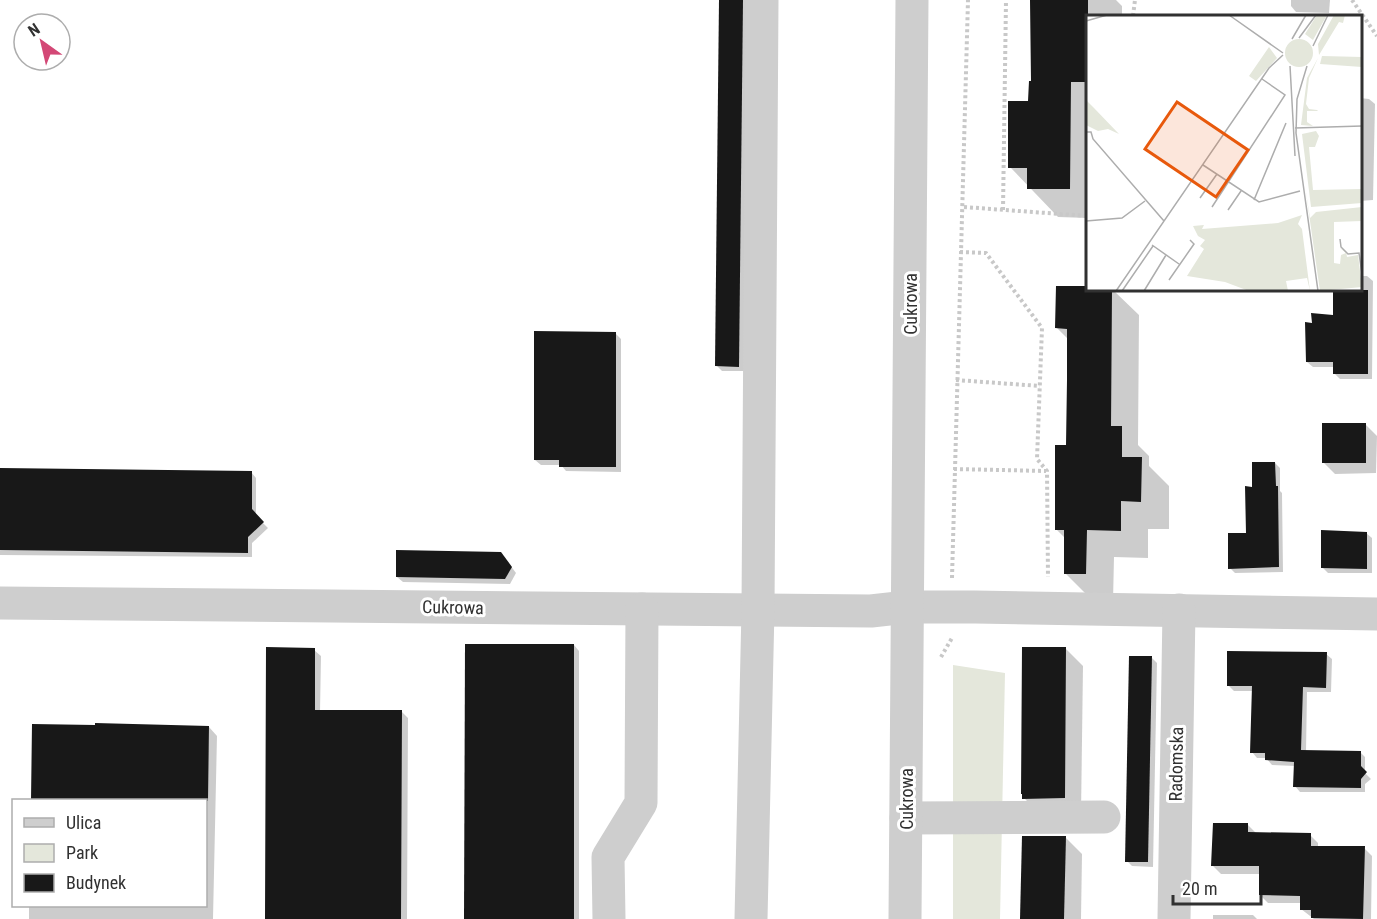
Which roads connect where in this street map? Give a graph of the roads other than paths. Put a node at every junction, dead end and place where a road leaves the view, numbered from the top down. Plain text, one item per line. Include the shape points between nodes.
1 (762, 0) edge
2 (912, 0) edge
3 (0, 603) edge
4 (907, 607) junction
5 (642, 609) junction
6 (758, 609) junction
7 (1179, 610) junction
8 (1377, 614) edge
9 (1104, 817) dead end
10 (906, 818) junction
11 (609, 919) edge
12 (751, 919) edge
13 (905, 919) edge
14 (1174, 919) edge

1 - 6 street
2 - 4 street, Cukrowa
3 - 5 street, Cukrowa
4 - 6 street, Cukrowa via 871,611
4 - 7 street
4 - 10 street, Cukrowa
5 - 6 street, Cukrowa
5 - 11 street via 641,803 608,857
6 - 12 street
7 - 8 street
7 - 14 street, Radomska
9 - 10 street
10 - 13 street, Cukrowa

